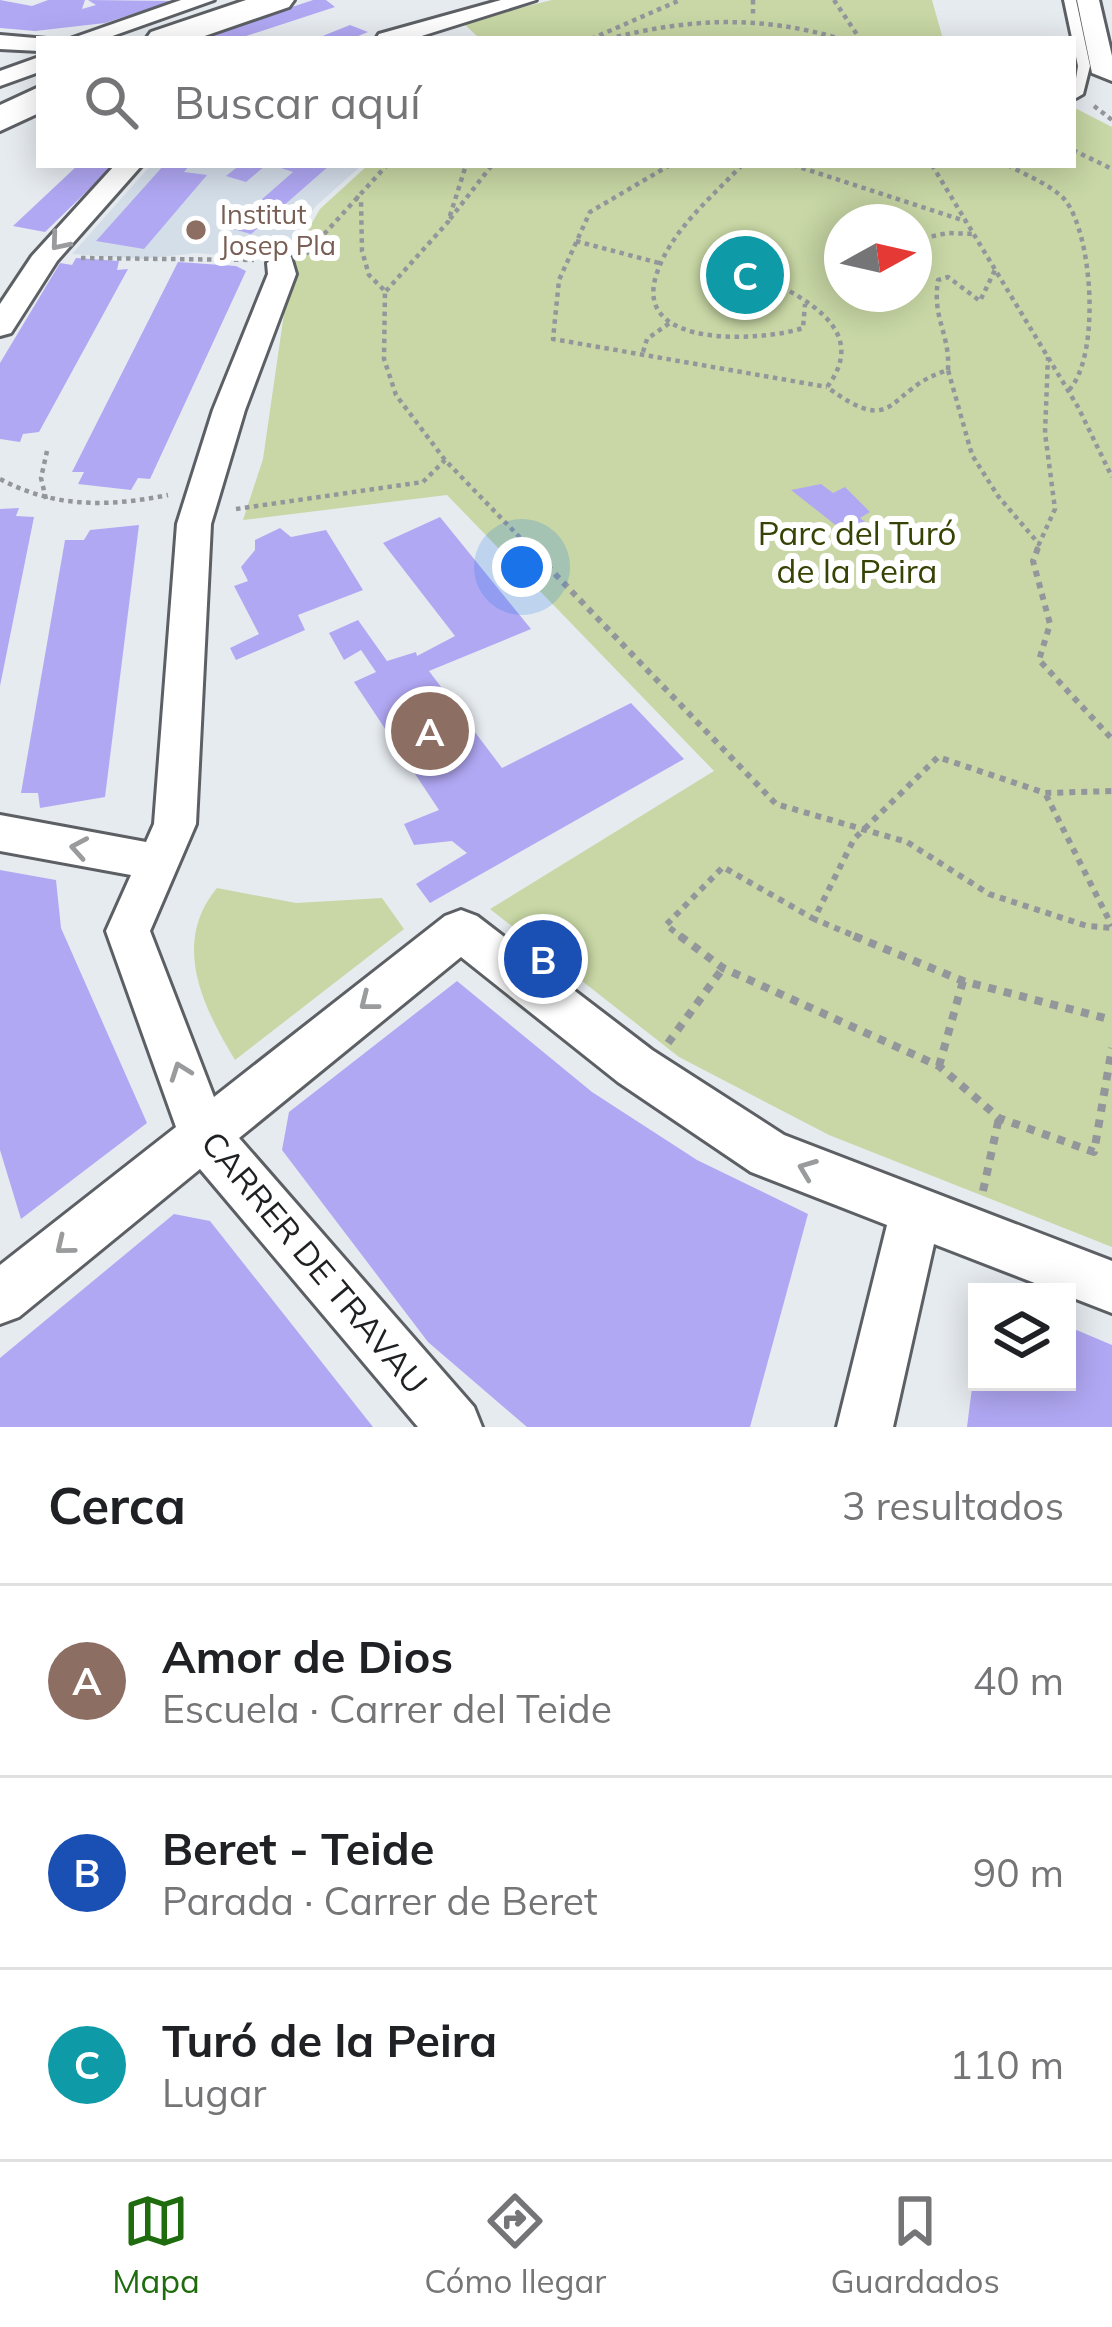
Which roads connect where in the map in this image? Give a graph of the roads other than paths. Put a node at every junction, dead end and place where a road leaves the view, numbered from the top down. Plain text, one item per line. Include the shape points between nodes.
1 (203, 0) edge
2 (221, 0) edge
3 (278, 0) edge
4 (525, 0) edge
5 (1070, 0) edge
6 (1088, 0) edge
7 (90, 36) edge
8 (113, 36) edge
9 (172, 36) edge
10 (398, 36) edge
11 (0, 41) edge
12 (36, 44) edge
13 (36, 65) edge
14 (1112, 74) edge
15 (0, 80) edge
16 (1076, 94) dead end
17 (36, 100) edge
18 (0, 120) edge
19 (126, 168) edge
20 (288, 256) road end
21 (0, 327) edge
22 (0, 833) edge
23 (158, 862) junction
24 (203, 1134) junction
25 (916, 1210) junction
26 (1112, 1287) edge
27 (0, 1298) edge
28 (454, 1427) edge
29 (865, 1427) edge

1 - 7 street
2 - 8 street
3 - 9 street
4 - 10 street
5 - 16 lane via 1084,66
6 - 14 street via 1104,73
11 - 12 street
13 - 15 street
17 - 18 street
19 -> 21 street via 36,269
20 - 23 street, CARRER DE TRAVAU via 194,524 175,824
23 -> 22 street
24 -> 23 street, CARRER DE TRAVAU via 128,931
25 -> 24 street via 769,1154 635,1066 460,930
24 -> 27 street
24 - 28 street, CARRER DE TRAVAU
25 - 26 street
25 - 29 street

